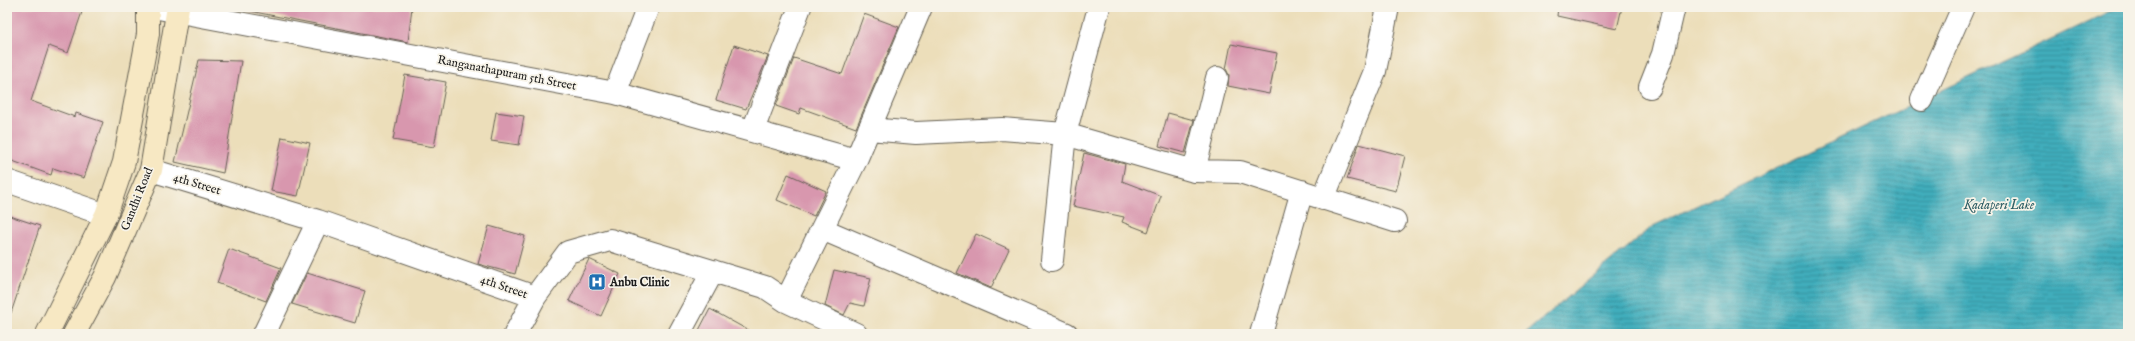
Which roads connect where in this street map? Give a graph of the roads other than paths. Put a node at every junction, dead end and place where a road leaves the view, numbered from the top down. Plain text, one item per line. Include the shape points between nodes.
1 (148, 7) edge
2 (153, 7) edge
3 (648, 7) edge
4 (800, 7) edge
5 (921, 7) edge
6 (1099, 7) edge
7 (1388, 7) edge
8 (1674, 7) edge
9 (1963, 7) edge
10 (178, 9) edge
11 (1217, 78) dead end
12 (1650, 87) dead end
13 (615, 93) junction
14 (1922, 100) dead end
15 (869, 129) junction
16 (753, 130) junction
17 (1065, 134) junction
18 (856, 160) junction
19 (151, 170) junction
20 (1194, 171) junction
21 (7, 181) edge
22 (1302, 191) junction
23 (1323, 199) junction
24 (106, 215) junction
25 (318, 221) junction
26 (1395, 221) dead end
27 (822, 229) junction
28 (1052, 260) dead end
29 (714, 271) junction
30 (534, 297) junction
31 (786, 301) junction
32 (47, 334) edge
33 (74, 334) edge
34 (264, 334) edge
35 (515, 334) edge
36 (679, 334) edge
37 (856, 334) edge
38 (1067, 334) edge
39 (1260, 334) edge

1 - 24 main road, Gandhi Road via 148,34 124,162
2 - 10 street, Ranganathapuram 5th Street
3 - 13 street
4 - 16 street
5 - 15 street
6 - 17 street
7 - 23 street via 1375,71
8 - 12 street via 1663,54
9 - 14 street
10 - 13 street, Ranganathapuram 5th Street
10 - 19 main road, Gandhi Road
11 - 20 street
13 - 16 street, Ranganathapuram 5th Street
15 - 17 street via 916,133 1002,129
15 - 18 street
16 - 18 street, Ranganathapuram 5th Street
17 - 20 street
17 - 28 street
18 - 27 street
19 - 25 street, 4th Street
19 - 33 main road, Gandhi Road via 105,277
20 - 22 street via 1240,172
21 - 24 street
22 - 23 street
22 - 39 street
23 - 26 street
24 - 32 main road, Gandhi Road
25 - 30 street, 4th Street
25 - 34 street
27 - 31 street
27 - 38 street
29 - 30 street, 4th Street via 610,240 568,252
29 - 31 street, 4th Street via 764,287
29 - 36 street
30 - 35 street
31 - 37 street, 4th Street

